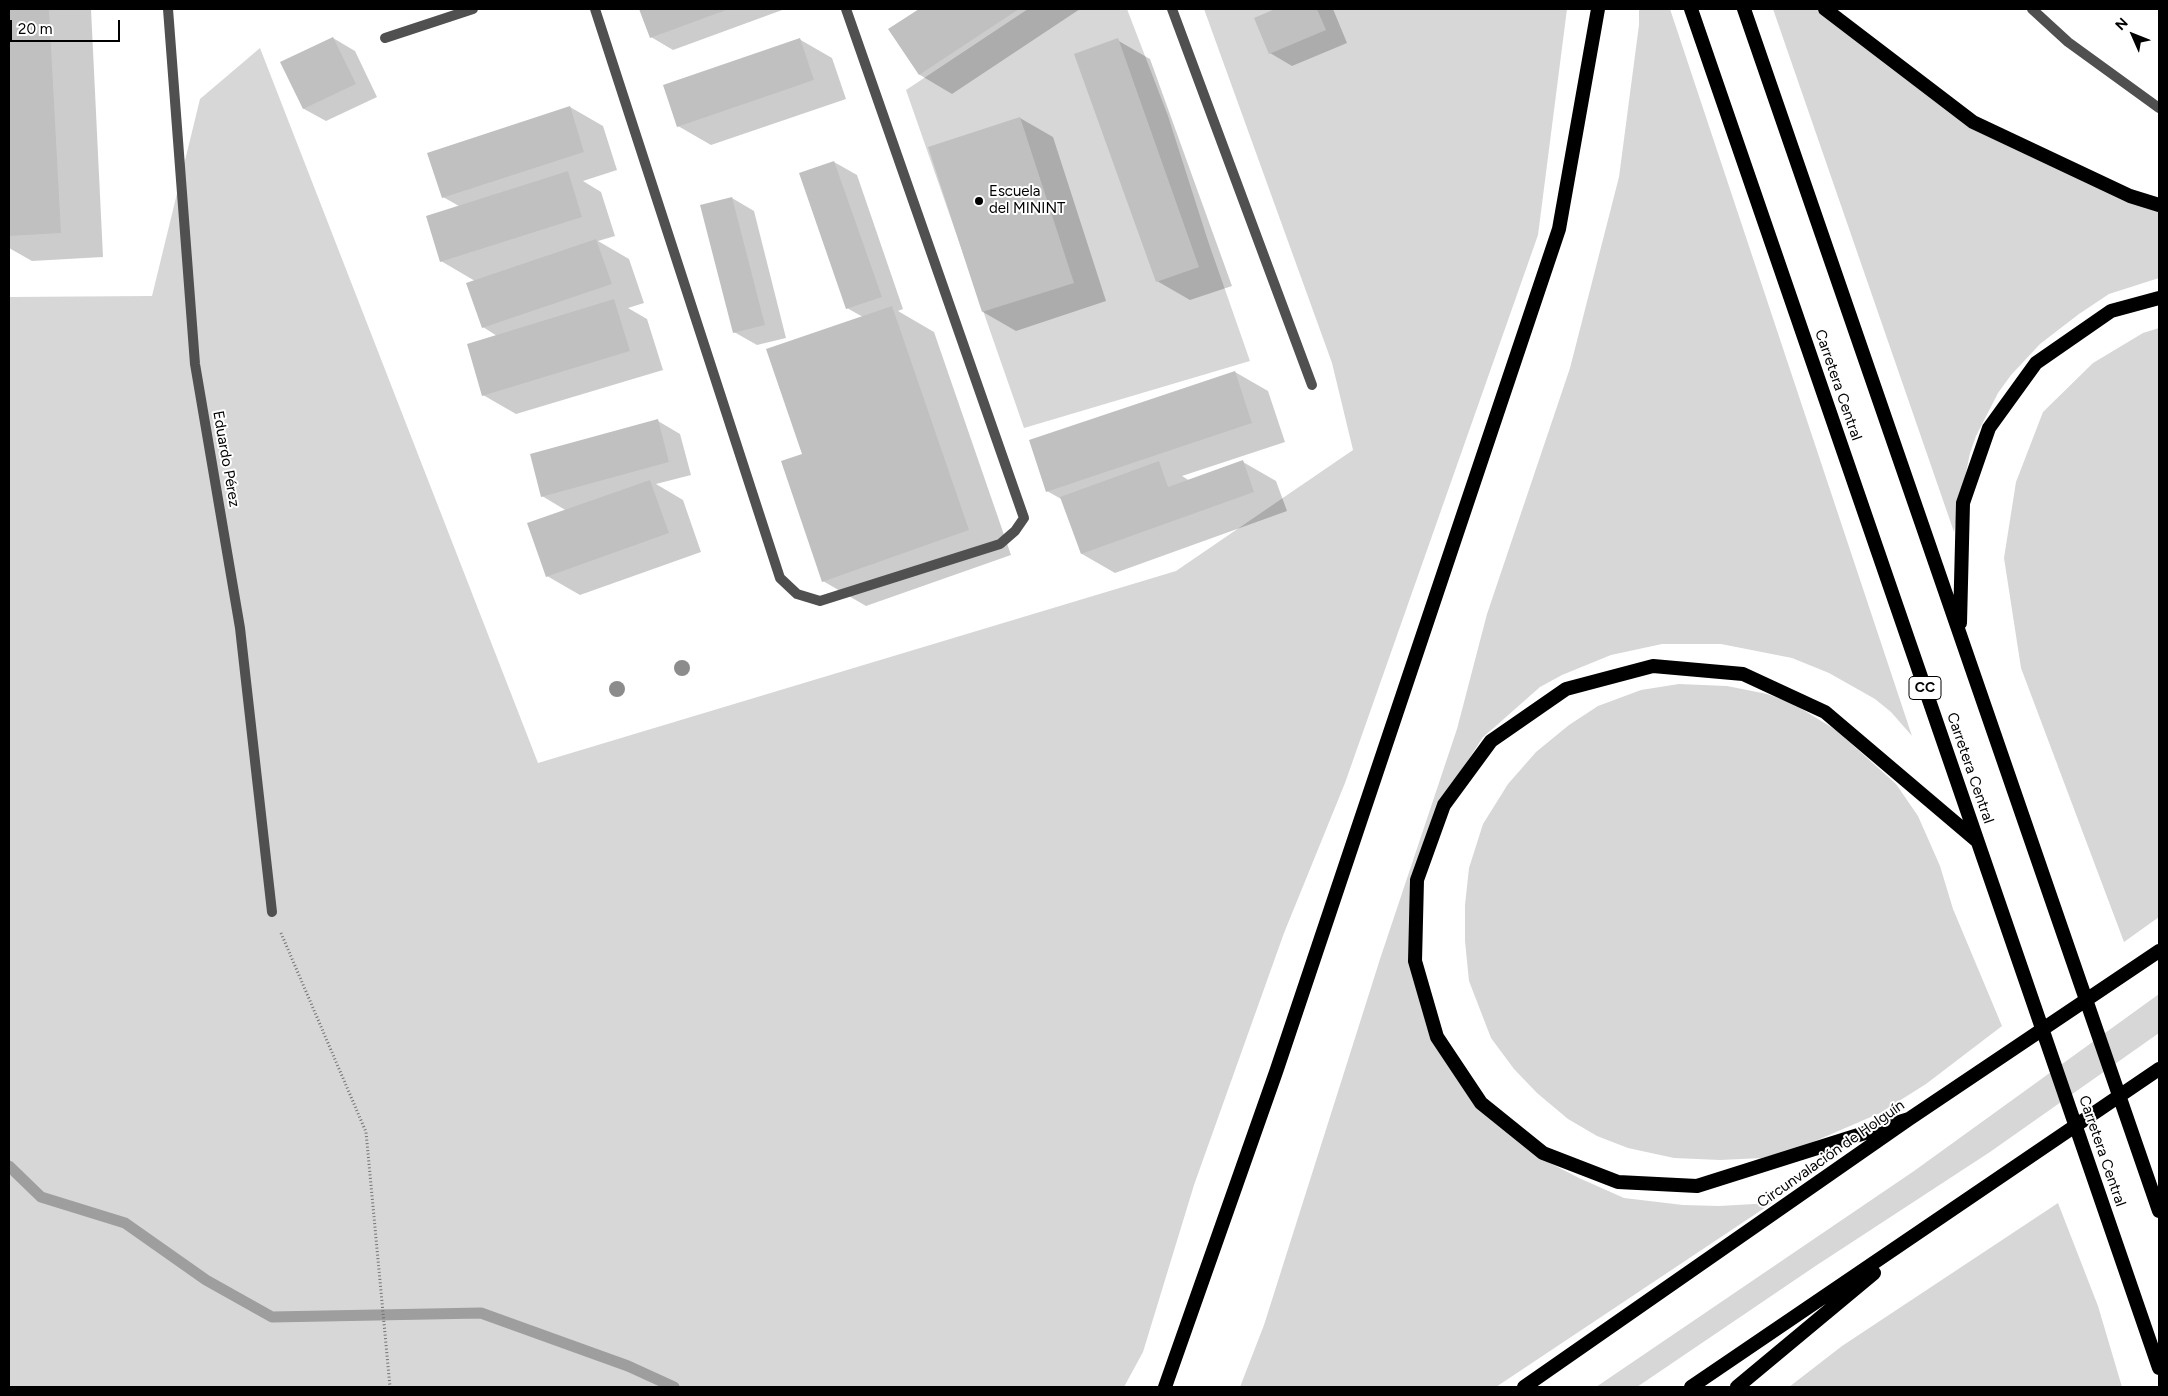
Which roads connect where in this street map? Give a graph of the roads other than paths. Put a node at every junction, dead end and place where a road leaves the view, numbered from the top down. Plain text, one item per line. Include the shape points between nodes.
1 (168, 9) edge
2 (473, 9) edge
3 (595, 9) edge
4 (846, 9) edge
5 (1172, 9) edge
6 (1598, 9) edge
7 (1691, 9) edge
8 (1744, 9) edge
9 (1825, 9) edge
10 (2032, 9) edge
11 (385, 38) dead end
12 (2159, 108) edge
13 (2159, 205) edge
14 (2159, 298) edge
15 (1312, 385) dead end
16 (1959, 634) junction
17 (1979, 843) junction
18 (272, 912) road end
19 (2159, 951) edge
20 (2159, 1069) edge
21 (1909, 1119) junction
22 (2159, 1210) edge
23 (1934, 1223) junction
24 (2159, 1368) edge
25 (1165, 1387) edge
26 (1524, 1387) edge
27 (1691, 1387) edge
28 (1737, 1387) edge

1 - 18 street, Eduardo Pérez via 195,364 240,628
2 - 11 street
3 - 4 street via 780,578 797,594 820,601 1000,544 1024,518
5 - 15 street
6 - 25 highway via 1559,228 1276,1072
7 - 17 highway, Carretera Central / CC
8 - 16 highway
9 - 13 highway via 1973,122 2130,196
10 - 12 street via 2068,42
14 - 16 highway via 2110,311 2036,364 1989,428 1963,503
16 - 22 highway
17 - 21 highway via 1825,712 1743,674 1653,666 1566,689 1491,741 1444,806 1417,880 1415,961 1437,1037 1481,1103 1543,1153 1618,1182 1697,1186
17 - 24 highway, Carretera Central / CC
19 - 21 highway, Circunvalación de Holguín
20 - 23 highway
21 - 26 highway, Circunvalación de Holguín
23 - 27 highway
23 - 28 highway

